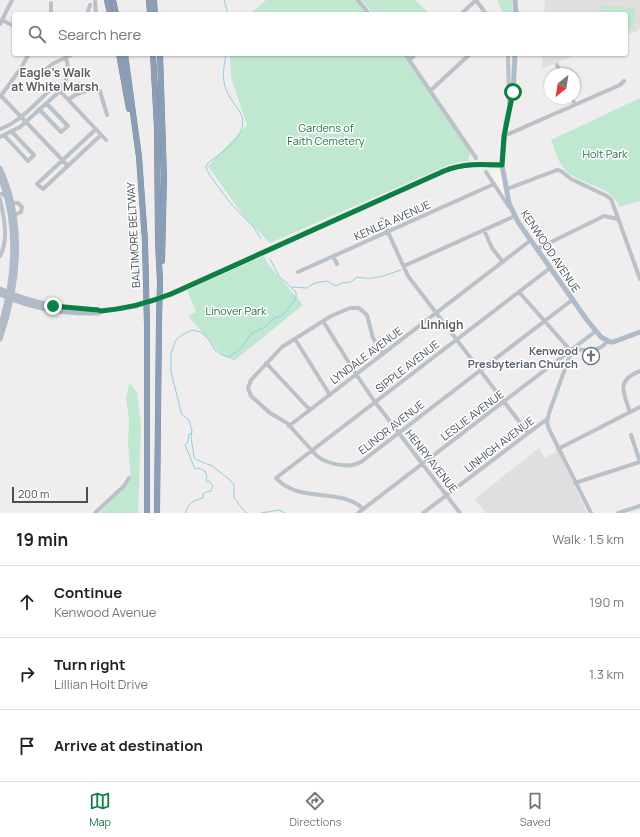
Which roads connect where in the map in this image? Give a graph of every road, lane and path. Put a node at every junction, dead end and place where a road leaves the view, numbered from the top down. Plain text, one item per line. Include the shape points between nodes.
1 (12, 0) edge
2 (95, 0) edge
3 (107, 0) edge
4 (114, 0) edge
5 (149, 0) edge
6 (156, 0) edge
7 (358, 0) edge
8 (476, 0) edge
9 (515, 0) edge
10 (52, 3) dead end
11 (90, 4) dead end
12 (51, 12) edge
13 (88, 12) edge
14 (96, 12) edge
15 (110, 12) edge
16 (117, 12) edge
17 (150, 12) edge
18 (157, 12) edge
19 (367, 12) edge
20 (462, 12) edge
21 (485, 12) edge
22 (516, 12) edge
23 (1, 22) edge
24 (12, 25) edge
25 (28, 56) edge
26 (65, 56) edge
27 (119, 56) edge
28 (125, 56) edge
29 (153, 56) edge
30 (160, 56) edge
31 (406, 56) edge
32 (414, 56) edge
33 (468, 56) edge
34 (508, 56) edge
35 (515, 56) edge
36 (409, 60) junction
37 (557, 65) dead end
38 (558, 68) edge
39 (41, 73) dead end
40 (624, 81) dead end
41 (50, 90) dead end
42 (60, 91) junction
43 (430, 91) junction
44 (1, 97) edge
45 (69, 100) junction
46 (46, 103) junction
47 (575, 105) joint
48 (39, 109) junction
49 (508, 113) junction
50 (107, 115) dead end
51 (21, 116) junction
52 (26, 122) junction
53 (0, 129) edge
54 (96, 129) junction
55 (12, 132) junction
56 (101, 135) junction
57 (2, 136) edge
58 (504, 136) junction
59 (106, 140) dead end
60 (476, 158) dead end
61 (62, 160) junction
62 (502, 165) junction
63 (68, 166) junction
64 (0, 168) edge
65 (486, 172) dead end
66 (140, 173) junction
67 (0, 177) edge
68 (494, 184) junction
69 (507, 189) junction
70 (0, 194) edge
71 (6, 195) junction
72 (0, 199) edge
73 (12, 203) junction
74 (514, 214) junction
75 (14, 215) junction
76 (382, 219) dead end
77 (618, 219) junction
78 (484, 230) junction
79 (388, 232) junction
80 (531, 240) junction
81 (537, 249) junction
82 (0, 256) edge
83 (333, 256) junction
84 (503, 262) junction
85 (337, 264) dead end
86 (404, 266) junction
87 (550, 268) junction
88 (298, 272) dead end
89 (640, 279) edge
90 (160, 281) junction
91 (0, 289) edge
92 (519, 292) junction
93 (0, 296) edge
94 (10, 296) junction
95 (572, 300) junction
96 (5, 310) junction
97 (436, 313) junction
98 (323, 320) junction
99 (544, 321) junction
100 (0, 327) edge
101 (596, 331) junction
102 (640, 332) edge
103 (0, 339) edge
104 (295, 339) junction
105 (456, 339) junction
106 (607, 341) junction
107 (572, 350) junction
108 (383, 354) junction
109 (266, 364) junction
110 (480, 370) junction
111 (640, 371) edge
112 (356, 374) junction
113 (330, 394) junction
114 (375, 402) junction
115 (504, 402) junction
116 (640, 407) edge
117 (310, 410) junction
118 (630, 412) junction
119 (547, 419) junction
120 (289, 426) junction
121 (528, 432) junction
122 (399, 433) junction
123 (631, 436) dead end
124 (558, 449) junction
125 (312, 450) junction
126 (640, 462) edge
127 (423, 464) junction
128 (130, 478) dead end
129 (575, 483) junction
130 (447, 495) junction
131 (639, 506) edge
132 (363, 509) junction
133 (95, 513) edge
134 (147, 513) edge
135 (157, 513) edge
136 (358, 513) edge
137 (423, 513) edge
138 (460, 513) edge
139 (591, 513) edge
140 (618, 513) edge
141 (639, 513) edge

1 - 23 street
2 - 14 street
3 - 15 highway
4 - 16 highway
5 - 17 highway
6 - 18 highway
7 - 19 street
8 - 20 street
8 - 21 street
9 - 22 main road
10 - 12 street
11 - 13 street
23 - 24 street
25 - 44 street
26 - 39 street
26 - 42 street via 68,75
27 - 66 highway
28 - 66 highway, BALTIMORE BELTWAY
29 - 90 highway
30 - 90 highway via 164,178
31 - 36 street
32 - 36 street
33 - 43 street
34 - 49 street
35 - 49 main road, KENWOOD AVENUE via 513,92
36 - 43 street
37 - 38 street
40 - 47 street
41 - 51 street
42 - 45 street
42 - 46 street
43 - 60 street
44 - 51 street
45 - 50 street via 76,94 98,89
45 - 54 street
46 - 48 street
46 - 48 street via 68,126 61,132
47 - 58 street
48 - 52 street
49 - 58 main road, KENWOOD AVENUE
51 - 52 street
51 - 53 street
52 - 55 street
52 - 61 street
54 - 56 street
54 - 61 street
55 - 57 street
55 - 57 street via 34,155 28,161
56 - 59 street
56 - 63 street
58 - 62 main road, KENWOOD AVENUE
61 - 63 street
61 - 63 street via 37,184 43,189
62 - 69 main road, KENWOOD AVENUE
62 - 94 main road, bridge via 459,165 171,294 136,306 101,311 60,310
64 - 73 main road
65 - 68 street
66 - 134 highway, BALTIMORE BELTWAY via 146,266
67 - 71 main road
68 - 74 street
68 - 79 street, KENLEA AVENUE
69 - 74 main road, KENWOOD AVENUE
69 - 77 street via 558,170 571,180 609,198
70 - 71 street
71 - 72 street
71 - 94 main road via 12,244
72 - 82 street via 4,238
73 - 75 main road
73 - 75 street via 18,202 22,207 21,212
74 - 78 street
74 - 80 main road, KENWOOD AVENUE
75 - 94 main road via 16,262
76 - 79 street
77 - 81 street via 604,216
77 - 89 street
78 - 84 street via 492,248
78 - 86 street
79 - 83 street, KENLEA AVENUE
79 - 86 street
80 - 81 main road, KENWOOD AVENUE
80 - 84 street, LYNDALE AVENUE
81 - 87 main road, KENWOOD AVENUE
83 - 85 street
83 - 88 street, KENLEA AVENUE
84 - 97 street, LYNDALE AVENUE
86 - 97 street
87 - 92 street, SIPPLE AVENUE
87 - 95 main road, KENWOOD AVENUE
90 - 135 highway
91 - 94 main road
92 - 99 street
92 - 105 street, SIPPLE AVENUE
93 - 94 main road
93 - 96 main road
94 - 96 main road
94 - 103 main road
95 - 99 street, ELINOR AVENUE
95 - 101 main road, KENWOOD AVENUE
96 - 100 main road
97 - 105 street
97 - 108 street, LYNDALE AVENUE
98 - 104 street, ELINOR AVENUE
98 - 108 street, ELINOR AVENUE via 344,310 361,310 367,315 373,338
98 - 112 street, HENRY AVENUE
99 - 107 street
99 - 110 street, ELINOR AVENUE
101 - 106 main road, KENWOOD AVENUE
101 - 107 street, LESLIE AVENUE
102 - 106 main road via 621,340
104 - 109 street, ELINOR AVENUE via 282,347
104 - 113 street
105 - 110 street
105 - 114 street, SIPPLE AVENUE
106 - 107 street via 593,350
107 - 115 street, LESLIE AVENUE
107 - 119 street
108 - 112 street, LYNDALE AVENUE
109 - 117 street
109 - 120 street, ELINOR AVENUE via 249,383 249,392 270,413
110 - 115 street
110 - 122 street, ELINOR AVENUE
111 - 118 street via 630,375 624,383
112 - 113 street, LYNDALE AVENUE
112 - 114 street, HENRY AVENUE
113 - 117 street, LYNDALE AVENUE
114 - 122 street, HENRY AVENUE
114 - 125 street, SIPPLE AVENUE
115 - 121 street
115 - 127 street, LESLIE AVENUE
116 - 118 street
117 - 120 street, LYNDALE AVENUE
118 - 124 street
119 - 121 street, LINHIGH AVENUE
119 - 124 street
120 - 125 street, ELINOR AVENUE
121 - 130 street, LINHIGH AVENUE
122 - 125 street, ELINOR AVENUE via 352,466 325,461
122 - 127 street, HENRY AVENUE
123 - 126 street
124 - 129 street
125 - 132 street, SIPPLE AVENUE via 276,478 284,486 295,491 353,501
126 - 129 street
127 - 130 street, HENRY AVENUE
127 - 132 street, LESLIE AVENUE
128 - 133 street
129 - 139 street
130 - 137 street, LINHIGH AVENUE
130 - 138 street, HENRY AVENUE
131 - 140 street
131 - 141 street
132 - 136 street, LESLIE AVENUE

